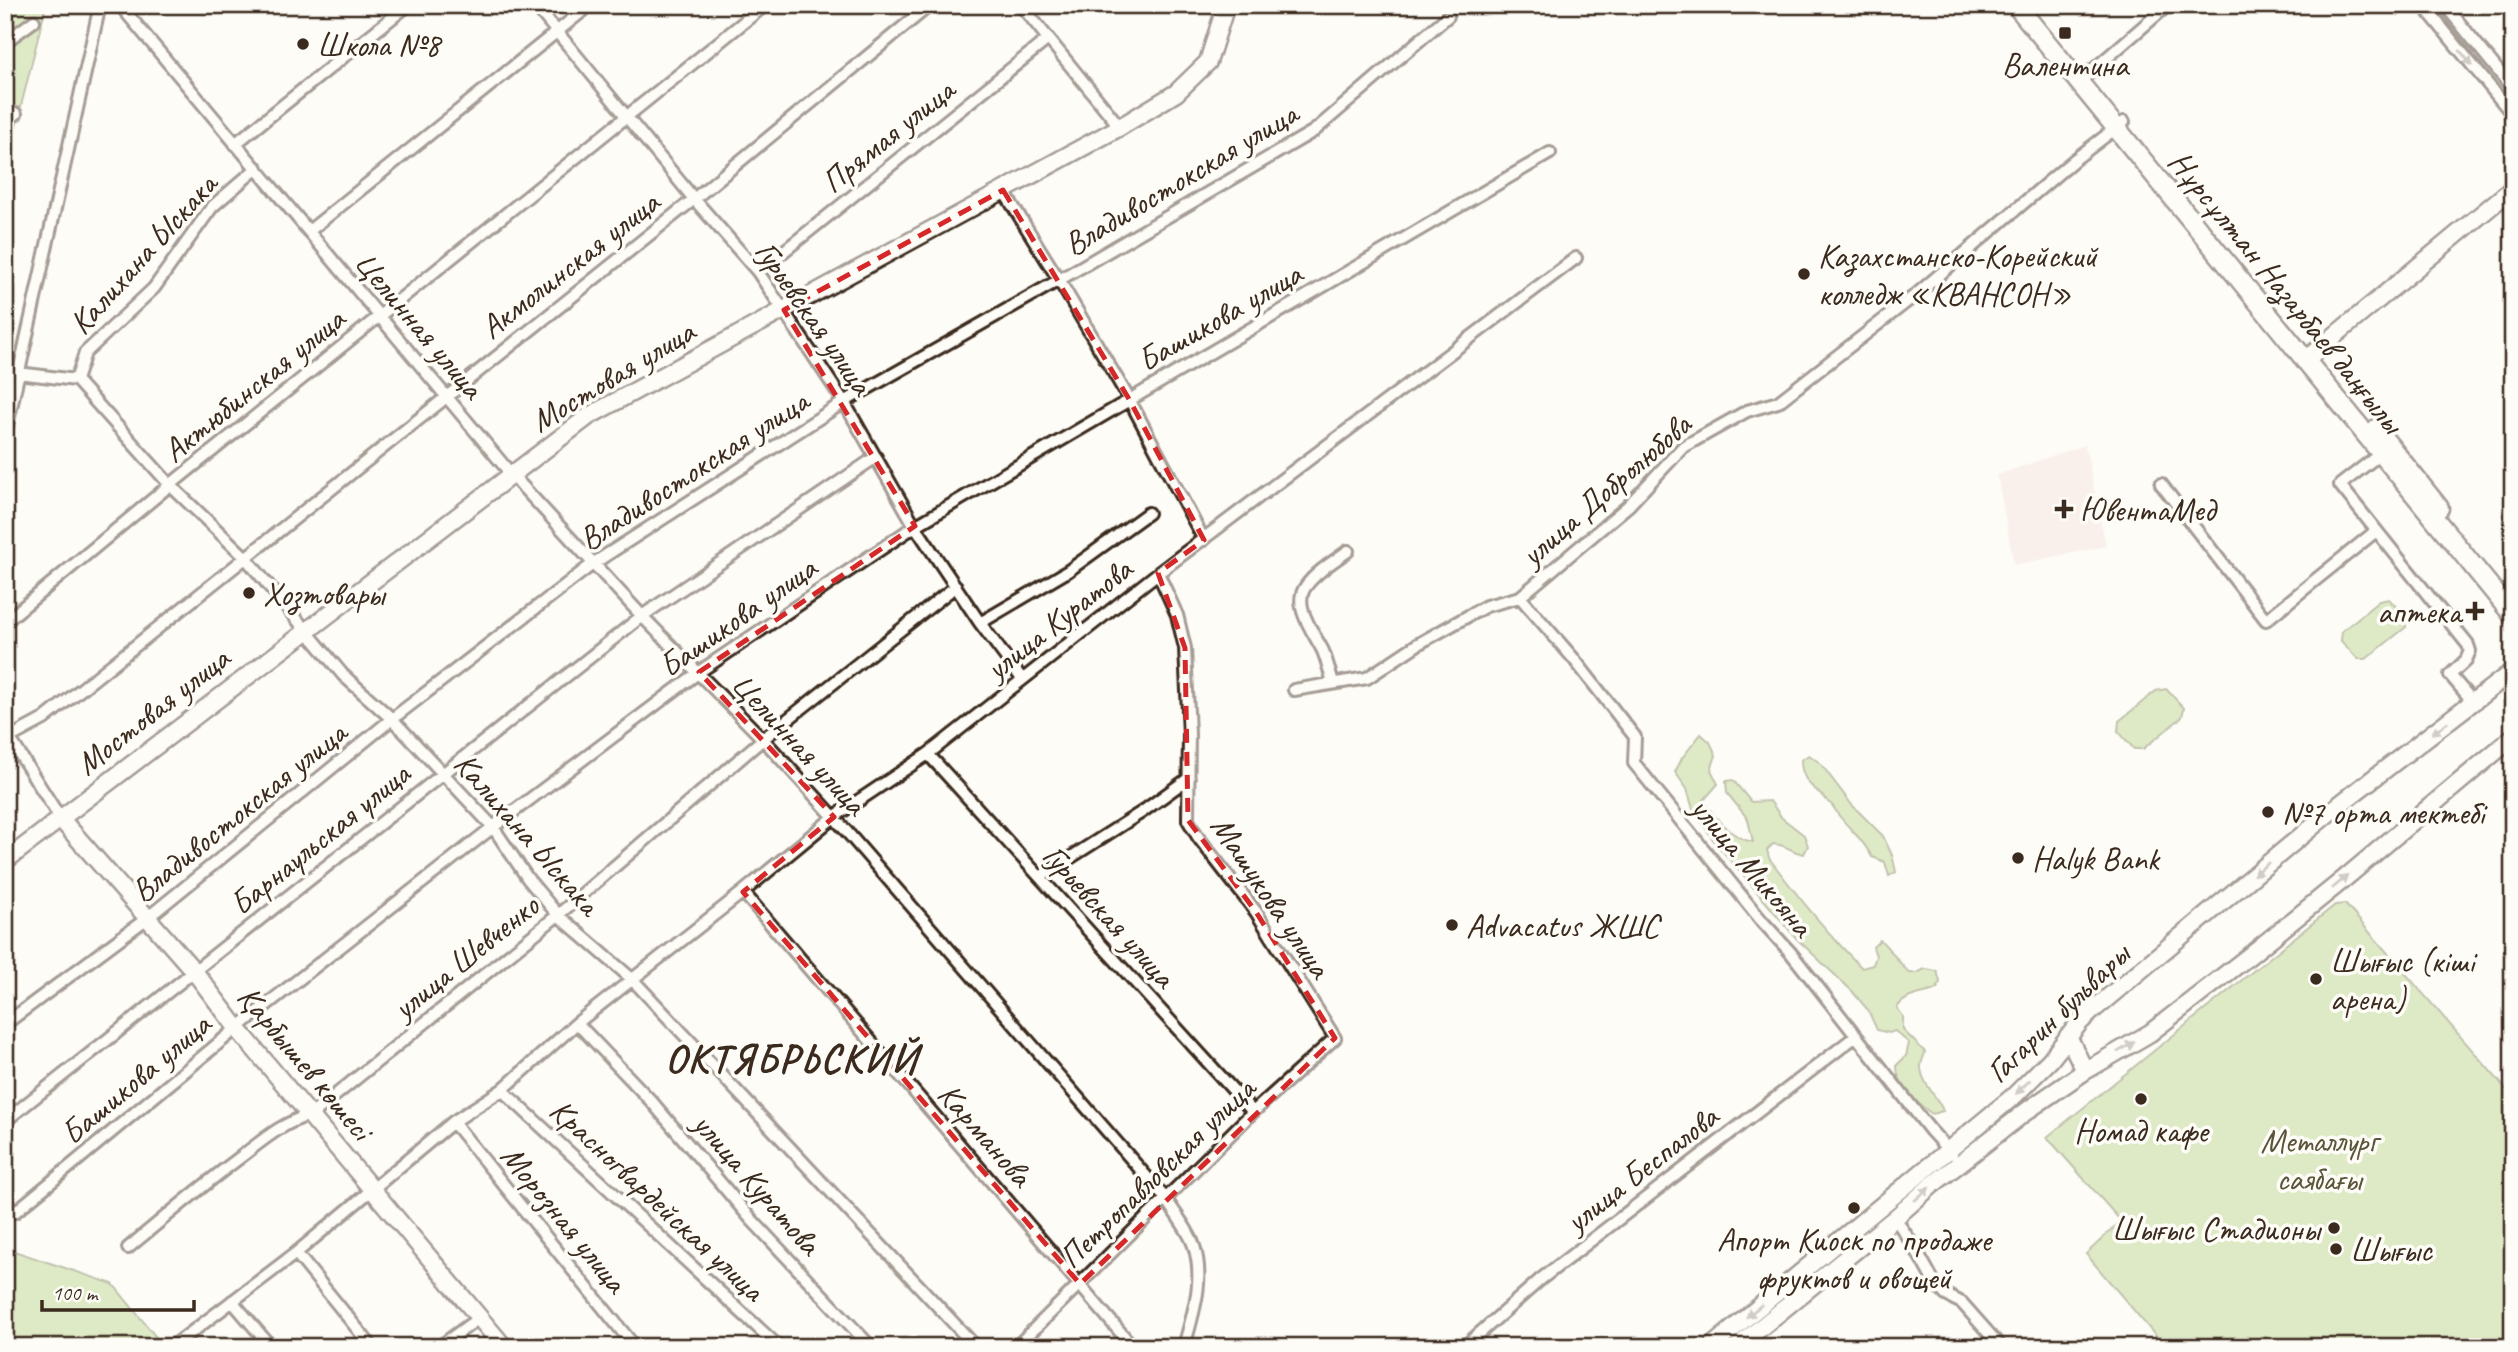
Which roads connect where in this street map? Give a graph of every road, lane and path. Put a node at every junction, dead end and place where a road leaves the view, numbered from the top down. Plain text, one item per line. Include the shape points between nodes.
1 (100, 5) edge
2 (120, 5) edge
3 (408, 5) edge
4 (535, 5) edge
5 (590, 5) edge
6 (765, 5) edge
7 (930, 5) edge
8 (1021, 5) edge
9 (1226, 5) edge
10 (2016, 5) edge
11 (2027, 5) edge
12 (2168, 5) edge
13 (2445, 5) edge
14 (2427, 7) edge
15 (1448, 16) dead end
16 (34, 21) dead end
17 (556, 33) junction
18 (1048, 39) junction
19 (5, 42) edge
20 (2086, 76) junction
21 (2513, 89) edge
22 (16, 114) dead end
23 (2513, 115) edge
24 (626, 117) junction
25 (5, 121) edge
26 (2120, 125) junction
27 (1120, 127) junction
28 (235, 144) junction
29 (1550, 153) dead end
30 (257, 169) junction
31 (2513, 188) edge
32 (1003, 190) junction
33 (694, 199) junction
34 (309, 231) junction
35 (1576, 258) dead end
36 (758, 272) junction
37 (1059, 280) junction
38 (784, 310) junction
39 (380, 315) junction
40 (2309, 357) junction
41 (18, 373) junction
42 (76, 380) junction
43 (445, 396) junction
44 (1129, 399) junction
45 (844, 402) junction
46 (5, 435) edge
47 (2380, 454) junction
48 (876, 457) junction
49 (511, 474) junction
50 (2161, 484) dead end
51 (170, 485) junction
52 (1148, 513) dead end
53 (915, 526) junction
54 (2376, 531) junction
55 (1204, 540) junction
56 (1348, 551) dead end
57 (245, 557) junction
58 (594, 564) junction
59 (1158, 573) junction
60 (956, 586) junction
61 (1520, 597) junction
62 (2511, 604) edge
63 (642, 616) junction
64 (5, 622) edge
65 (980, 623) junction
66 (306, 629) junction
67 (2513, 671) edge
68 (699, 672) junction
69 (1022, 680) junction
70 (1333, 683) junction
71 (1294, 690) dead end
72 (2474, 703) junction
73 (392, 719) junction
74 (7, 736) edge
75 (2513, 737) edge
76 (763, 739) junction
77 (928, 754) junction
78 (442, 774) junction
79 (1189, 778) junction
80 (834, 817) junction
81 (60, 818) junction
82 (493, 827) junction
83 (5, 861) edge
84 (1040, 877) junction
85 (743, 892) junction
86 (558, 915) junction
87 (146, 919) junction
88 (194, 971) junction
89 (632, 979) junction
90 (577, 1023) junction
91 (5, 1024) edge
92 (237, 1028) junction
93 (2068, 1035) junction
94 (1856, 1036) junction
95 (1335, 1038) joint
96 (2085, 1071) junction
97 (502, 1090) junction
98 (1253, 1112) junction
99 (311, 1115) junction
100 (5, 1121) edge
101 (453, 1122) junction
102 (1949, 1151) junction
103 (1960, 1164) junction
104 (373, 1190) junction
105 (1166, 1199) junction
106 (15, 1212) dead end
107 (1895, 1218) junction
108 (128, 1248) dead end
109 (296, 1253) junction
110 (1080, 1284) junction
111 (232, 1301) junction
112 (480, 1317) junction
113 (172, 1347) edge
114 (271, 1347) edge
115 (372, 1347) edge
116 (439, 1347) edge
117 (504, 1347) edge
118 (635, 1347) edge
119 (779, 1347) edge
120 (871, 1347) edge
121 (976, 1347) edge
122 (1016, 1347) edge
123 (1133, 1347) edge
124 (1184, 1347) edge
125 (1464, 1347) edge
126 (1711, 1347) edge
127 (1737, 1347) edge
128 (2001, 1347) edge

1 - 41 street
2 - 28 street, Целинная улица
3 - 28 street
4 - 17 street, Гурьевская улица
5 - 17 street
6 - 24 street, Актюбинская улица
7 - 33 street, Акмолинская улица
8 - 18 street
9 - 27 main road, Мостовая улица via 1208,62 1176,93
10 - 26 main road, Нұрсұлтан Назарбаев даңғылы
11 - 20 main road, Нұрсұлтан Назарбаев даңғылы
12 - 20 street
13 - 21 street
14 -> 23 street
15 - 37 street, Владивостокская улица via 1314,131
16 - 19 street
17 - 24 street, Гурьевская улица
17 - 34 street
18 - 27 street
18 - 36 street, Прямая улица
20 - 26 main road, Нұрсұлтан Назарбаев даңғылы
22 - 25 street
24 - 33 street, Гурьевская улица
24 - 39 street, Актюбинская улица
26 - 40 main road, Нұрсұлтан Назарбаев даңғылы
26 - 61 street, улица Добролюбова via 1918,293 1777,402 1747,411 1684,447 1628,506
27 - 32 main road, Мостовая улица
28 - 30 street, Целинная улица
29 - 44 street, Башикова улица
30 - 34 street, Целинная улица
30 - 42 street, Калихана Ыскака via 212,207 155,288 85,353
31 - 40 main road
32 - 37 street
32 - 38 main road, Мостовая улица
33 - 36 street, Гурьевская улица
33 - 43 street, Акмолинская улица
34 - 39 street, Целинная улица
35 - 55 street, улица Куратова
36 - 38 street, Гурьевская улица
37 - 44 street
37 - 45 street, Владивостокская улица
38 - 45 street, Гурьевская улица
38 - 49 main road, Мостовая улица via 589,416
39 - 43 street, Целинная улица
39 - 51 street, Актюбинская улица
40 - 47 main road, Нұрсұлтан Назарбаев даңғылы
40 - 62 main road, Нұрсұлтан Назарбаев даңғылы
41 - 42 street, Калихана Ыскака
41 - 46 street
42 - 51 street, Калихана Ыскака
43 - 49 street, Целинная улица
43 - 57 street, Акмолинская улица
44 - 53 street, Башикова улица
44 - 55 street
45 - 48 street, Гурьевская улица
45 - 58 street, Владивостокская улица
47 - 54 street via 2340,485
47 - 62 main road, Нұрсұлтан Назарбаев даңғылы
48 - 53 street, Гурьевская улица
48 - 63 street, Барнаульская улица
49 - 58 street, Целинная улица
49 - 66 main road, Мостовая улица
50 - 54 street via 2266,620
51 - 57 street, Калихана Ыскака
51 - 64 street, Актюбинская улица
52 - 65 street via 1069,571
53 - 60 street, Гурьевская улица
53 - 68 street, Башикова улица
54 - 72 street via 2468,645 2466,660 2450,675
55 - 59 street, улица Куратова
56 - 70 street via 1304,588 1301,605
57 - 66 street, Калихана Ыскака
57 - 74 street, Акмолинская улица via 44,719
58 - 63 street, Целинная улица
58 - 73 street, Владивостокская улица
59 - 69 street, улица Куратова
59 - 79 street, Машукова улица via 1177,615 1185,648
60 - 65 street, Гурьевская улица
60 - 76 street, улица Шевченко
61 - 70 street, улица Добролюбова via 1486,606 1367,678
61 - 94 street, улица Микояна via 1634,737 1634,763
63 - 68 street, Целинная улица
63 - 78 street, Барнаульская улица
65 - 69 street, Гурьевская улица
66 - 73 street, Калихана Ыскака via 343,675
66 - 81 main road, Мостовая улица
67 - 72 main road, Гагарин бульвары
68 - 76 street, Целинная улица
68 - 82 street, Башикова улица
69 - 77 street, улица Куратова
70 - 71 street, улица Добролюбова
72 -> 93 main road, Гагарин бульвары via 2316,823
73 - 78 street, Калихана Ыскака
73 - 87 street, Владивостокская улица
74 - 81 street
96 -> 75 main road, Гагарин бульвары via 2154,1030
76 - 80 street, Целинная улица
76 - 86 street, улица Шевченко
77 - 80 street, улица Куратова
77 - 84 street, Гурьевская улица
78 - 82 street, Калихана Ыскака
78 - 88 street, Барнаульская улица
79 - 84 street
79 - 95 street, Машукова улица via 1188,820 1256,912
80 - 85 street, улица Куратова
80 - 105 street, Целинная улица
81 - 83 main road, Мостовая улица
81 - 87 main road, Қарбышев көшесі
82 - 86 street, Калихана Ыскака
82 - 92 street, Башикова улица
84 - 98 street, Гурьевская улица
85 - 89 street, улица Куратова
85 - 110 street, Карманова
86 - 89 street, Калихана Ыскака
86 - 99 street, улица Шевченко
87 - 88 main road, Қарбышев көшесі
87 - 91 street, Владивостокская улица
88 - 92 main road, Қарбышев көшесі
88 - 100 street, Барнаульская улица
89 - 90 street, улица Куратова
89 - 121 street, Калихана Ыскака
90 - 97 street, улица Куратова
90 - 120 street, улица Куратова
92 - 99 main road, Қарбышев көшесі
92 - 106 street, Башикова улица
93 - 96 main road
93 -> 102 main road, Гагарин бульвары via 2015,1095
94 - 102 street, улица Микояна
94 - 125 street, улица Беспалова via 1541,1279
95 - 98 street, Петропавловская улица
96 - 103 main road, Гагарин бульвары
97 - 101 street, улица Куратова
97 - 119 street, Красногвардейская улица
98 - 105 street, Петропавловская улица
99 - 104 main road, Қарбышев көшесі
99 - 108 street, улица Шевченко via 270,1135
101 - 104 street, улица Куратова
101 - 118 street, Морозная улица
102 - 103 street, улица Микояна
102 -> 126 main road, Гагарин бульвары
107 -> 103 main road, Гагарин бульвары
104 - 109 street, улица Куратова
104 - 112 main road, Қарбышев көшесі
105 - 110 street, Петропавловская улица
105 - 124 street, Целинная улица via 1193,1243 1197,1260 1199,1287
107 - 127 main road, Гагарин бульвары
107 - 128 street via 1934,1282 1962,1303
109 - 111 street, улица Куратова
109 - 115 street
110 - 122 street, Петропавловская улица
110 - 123 street, Карманова
111 - 113 street, улица Куратова
111 - 114 street
112 - 116 street
112 - 117 main road, Қарбышев көшесі

